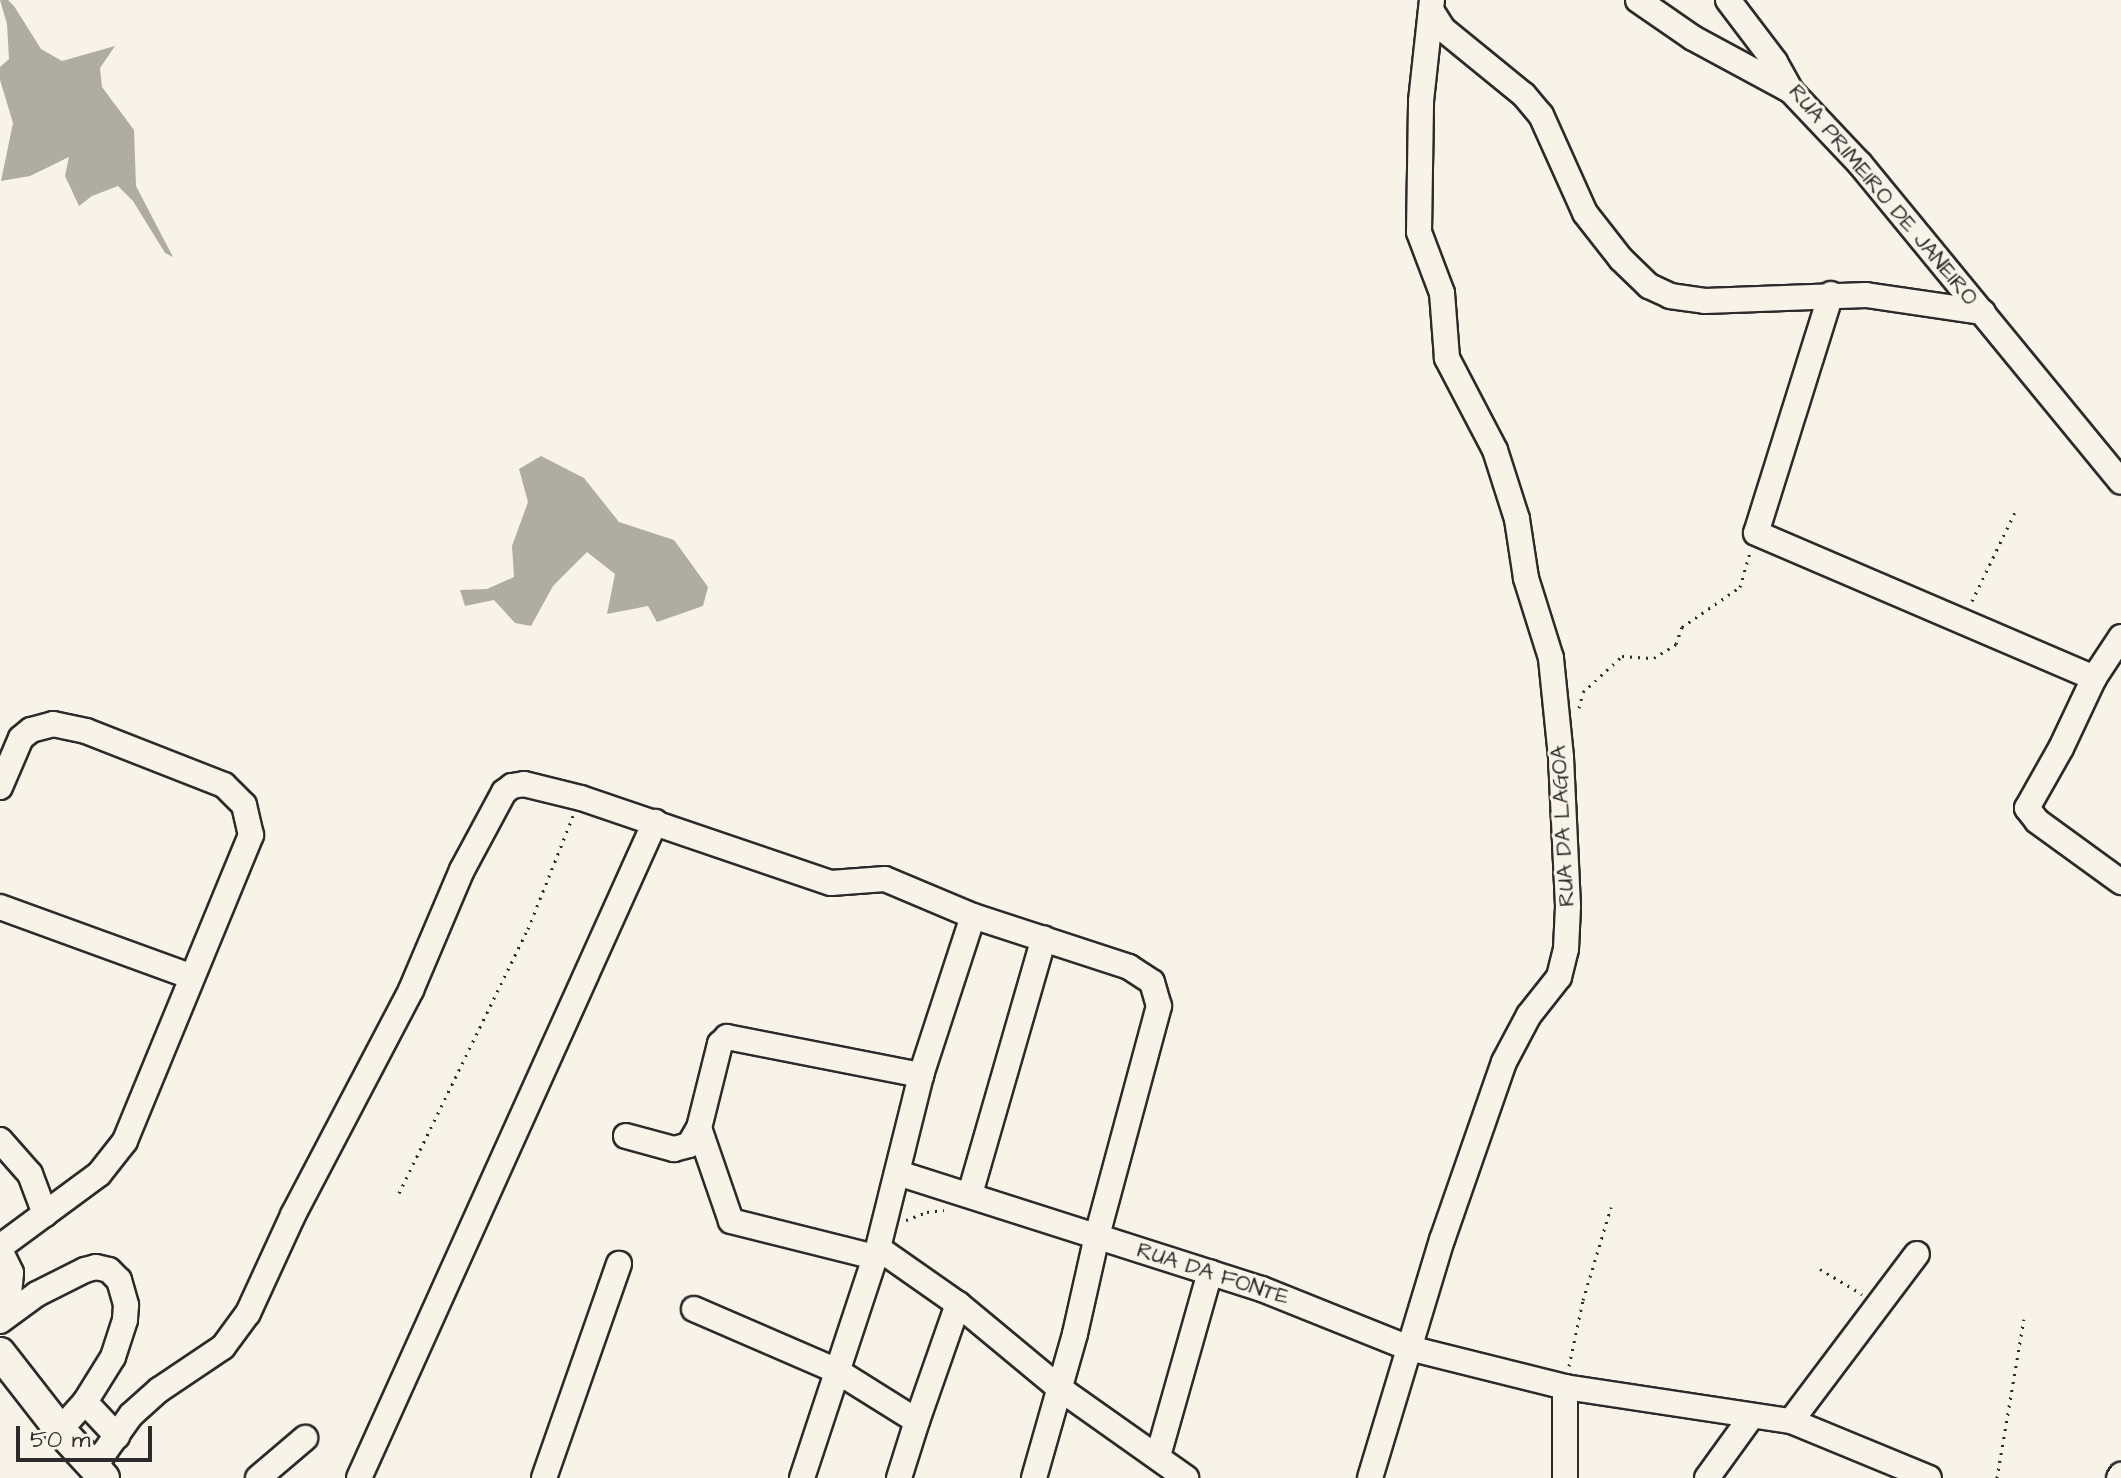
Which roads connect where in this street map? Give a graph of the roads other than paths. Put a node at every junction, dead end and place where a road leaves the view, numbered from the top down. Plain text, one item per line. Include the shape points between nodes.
1 (1638, 0) edge
2 (1728, 0) edge
3 (1432, 6) edge
4 (1791, 91) junction
5 (1831, 294) junction
6 (1983, 312) junction
7 (2121, 482) edge
8 (2121, 637) edge
9 (2094, 678) junction
10 (0, 787) edge
11 (655, 822) junction
12 (2121, 882) edge
13 (0, 907) edge
14 (973, 916) junction
15 (1044, 938) junction
16 (192, 977) junction
17 (921, 1075) junction
18 (699, 1128) junction
19 (626, 1136) dead end
20 (0, 1140) edge
21 (898, 1173) junction
22 (970, 1194) junction
23 (45, 1214) junction
24 (1097, 1236) junction
25 (878, 1245) junction
26 (0, 1248) edge
27 (1917, 1254) dead end
28 (619, 1264) dead end
29 (1210, 1272) junction
30 (958, 1304) junction
31 (694, 1309) dead end
32 (3, 1318) edge
33 (1409, 1348) junction
34 (0, 1353) edge
35 (837, 1371) junction
36 (1565, 1387) junction
37 (1059, 1388) junction
38 (85, 1402) junction
39 (1751, 1417) junction
40 (917, 1421) junction
41 (1791, 1421) junction
42 (60, 1430) junction
43 (117, 1436) junction
44 (305, 1438) dead end
45 (1169, 1469) edge
46 (99, 1473) edge
47 (258, 1478) edge
48 (359, 1478) edge
49 (544, 1478) edge
50 (802, 1478) edge
51 (899, 1478) edge
52 (1034, 1478) edge
53 (1370, 1478) edge
54 (1565, 1478) edge
55 (1707, 1478) edge
56 (1929, 1478) edge

1 - 4 street via 1693,38
2 - 4 street, RUA PRIMEIRO DE JANEIRO
3 - 5 street, RUA PRIMEIRO DE JANEIRO via 1443,29 1541,115 1585,213 1649,286 1670,296 1705,301
3 - 33 street, RUA DA LAGOA via 1421,101 1419,232 1442,293 1447,358 1495,450 1551,658 1568,906 1564,965 1504,1062
4 - 6 street, RUA PRIMEIRO DE JANEIRO via 1860,164
5 - 6 street, RUA PRIMEIRO DE JANEIRO
5 - 9 street via 1756,533
6 - 7 street, RUA PRIMEIRO DE JANEIRO
8 - 9 street
9 - 12 street via 2027,808 2037,821
10 - 16 street via 21,738 53,724 169,762 235,794 248,815 251,835
11 - 14 street via 831,883 885,879
11 - 43 street via 524,784 504,792 248,1313 223,1347 146,1401
11 - 48 street
13 - 16 street
14 - 15 street
14 - 17 street
15 - 22 street
15 - 24 street via 1129,967 1152,982 1158,996
16 - 23 street via 125,1141 99,1174
17 - 18 street via 727,1037 720,1044
17 - 21 street
18 - 19 street via 689,1145 678,1150
18 - 25 street via 731,1221
20 - 23 street via 30,1174
21 - 22 street, RUA DA FONTE
21 - 25 street
22 - 24 street, RUA DA FONTE
23 - 26 street
24 - 29 street, RUA DA FONTE
24 - 37 street
25 - 30 street
25 - 35 street
26 - 32 street via 11,1273
27 - 41 street
28 - 49 street
29 - 33 street, RUA DA FONTE
29 - 45 street
30 - 37 street
30 - 40 street
31 - 35 street
32 - 38 street via 85,1270 109,1270 119,1280 125,1320 105,1375
33 - 36 street, RUA DA FONTE
33 - 53 street, RUA DA LAGOA
34 - 42 main road
35 - 40 street
35 - 50 street
36 - 39 street, RUA DA FONTE
36 - 54 street
37 - 45 street
37 - 52 street
38 - 42 street
38 - 43 street
39 - 41 street, RUA DA FONTE
39 - 55 street
40 - 51 street
41 - 56 street, RUA DA FONTE
42 - 46 main road
43 - 46 street
44 - 47 street

